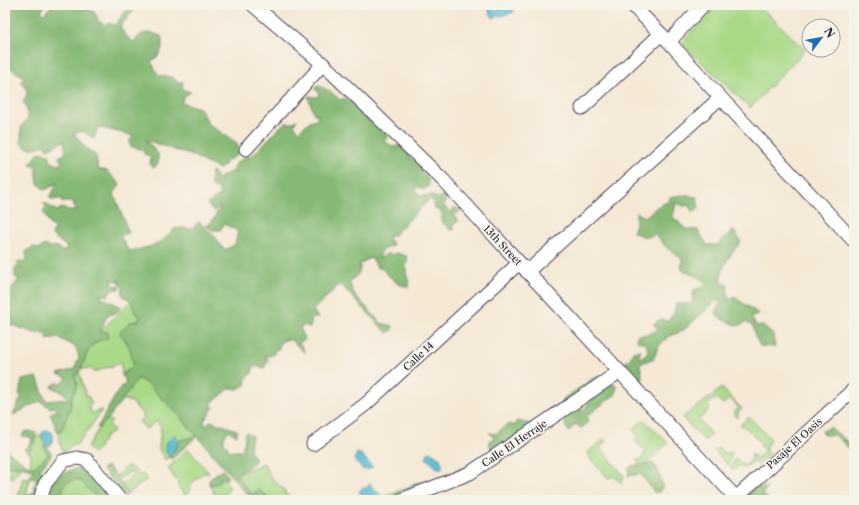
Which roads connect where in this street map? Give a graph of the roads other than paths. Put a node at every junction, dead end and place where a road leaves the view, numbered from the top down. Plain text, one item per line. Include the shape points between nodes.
1 (253, 5) edge
2 (632, 5) edge
3 (703, 5) edge
4 (665, 38) junction
5 (323, 64) junction
6 (720, 98) junction
7 (582, 108) dead end
8 (246, 149) dead end
9 (854, 240) edge
10 (523, 267) junction
11 (619, 372) junction
12 (854, 389) edge
13 (313, 444) dead end
14 (737, 499) edge
15 (40, 500) edge
16 (120, 500) edge
17 (401, 500) edge

1 - 5 street, 13th Street
2 - 4 street
3 - 4 street
4 - 6 street
4 - 7 street
5 - 8 street
5 - 10 street, 13th Street via 443,180
6 - 9 street
6 - 10 street, Calle 14
10 - 11 street, 13th Street
10 - 13 street, Calle 14 via 366,404
11 - 14 street, 13th Street
11 - 17 street, Calle El Herraje via 470,473
12 - 14 street, Pasaje El Oasis
15 - 16 street via 45,484 64,461 76,458 87,460

